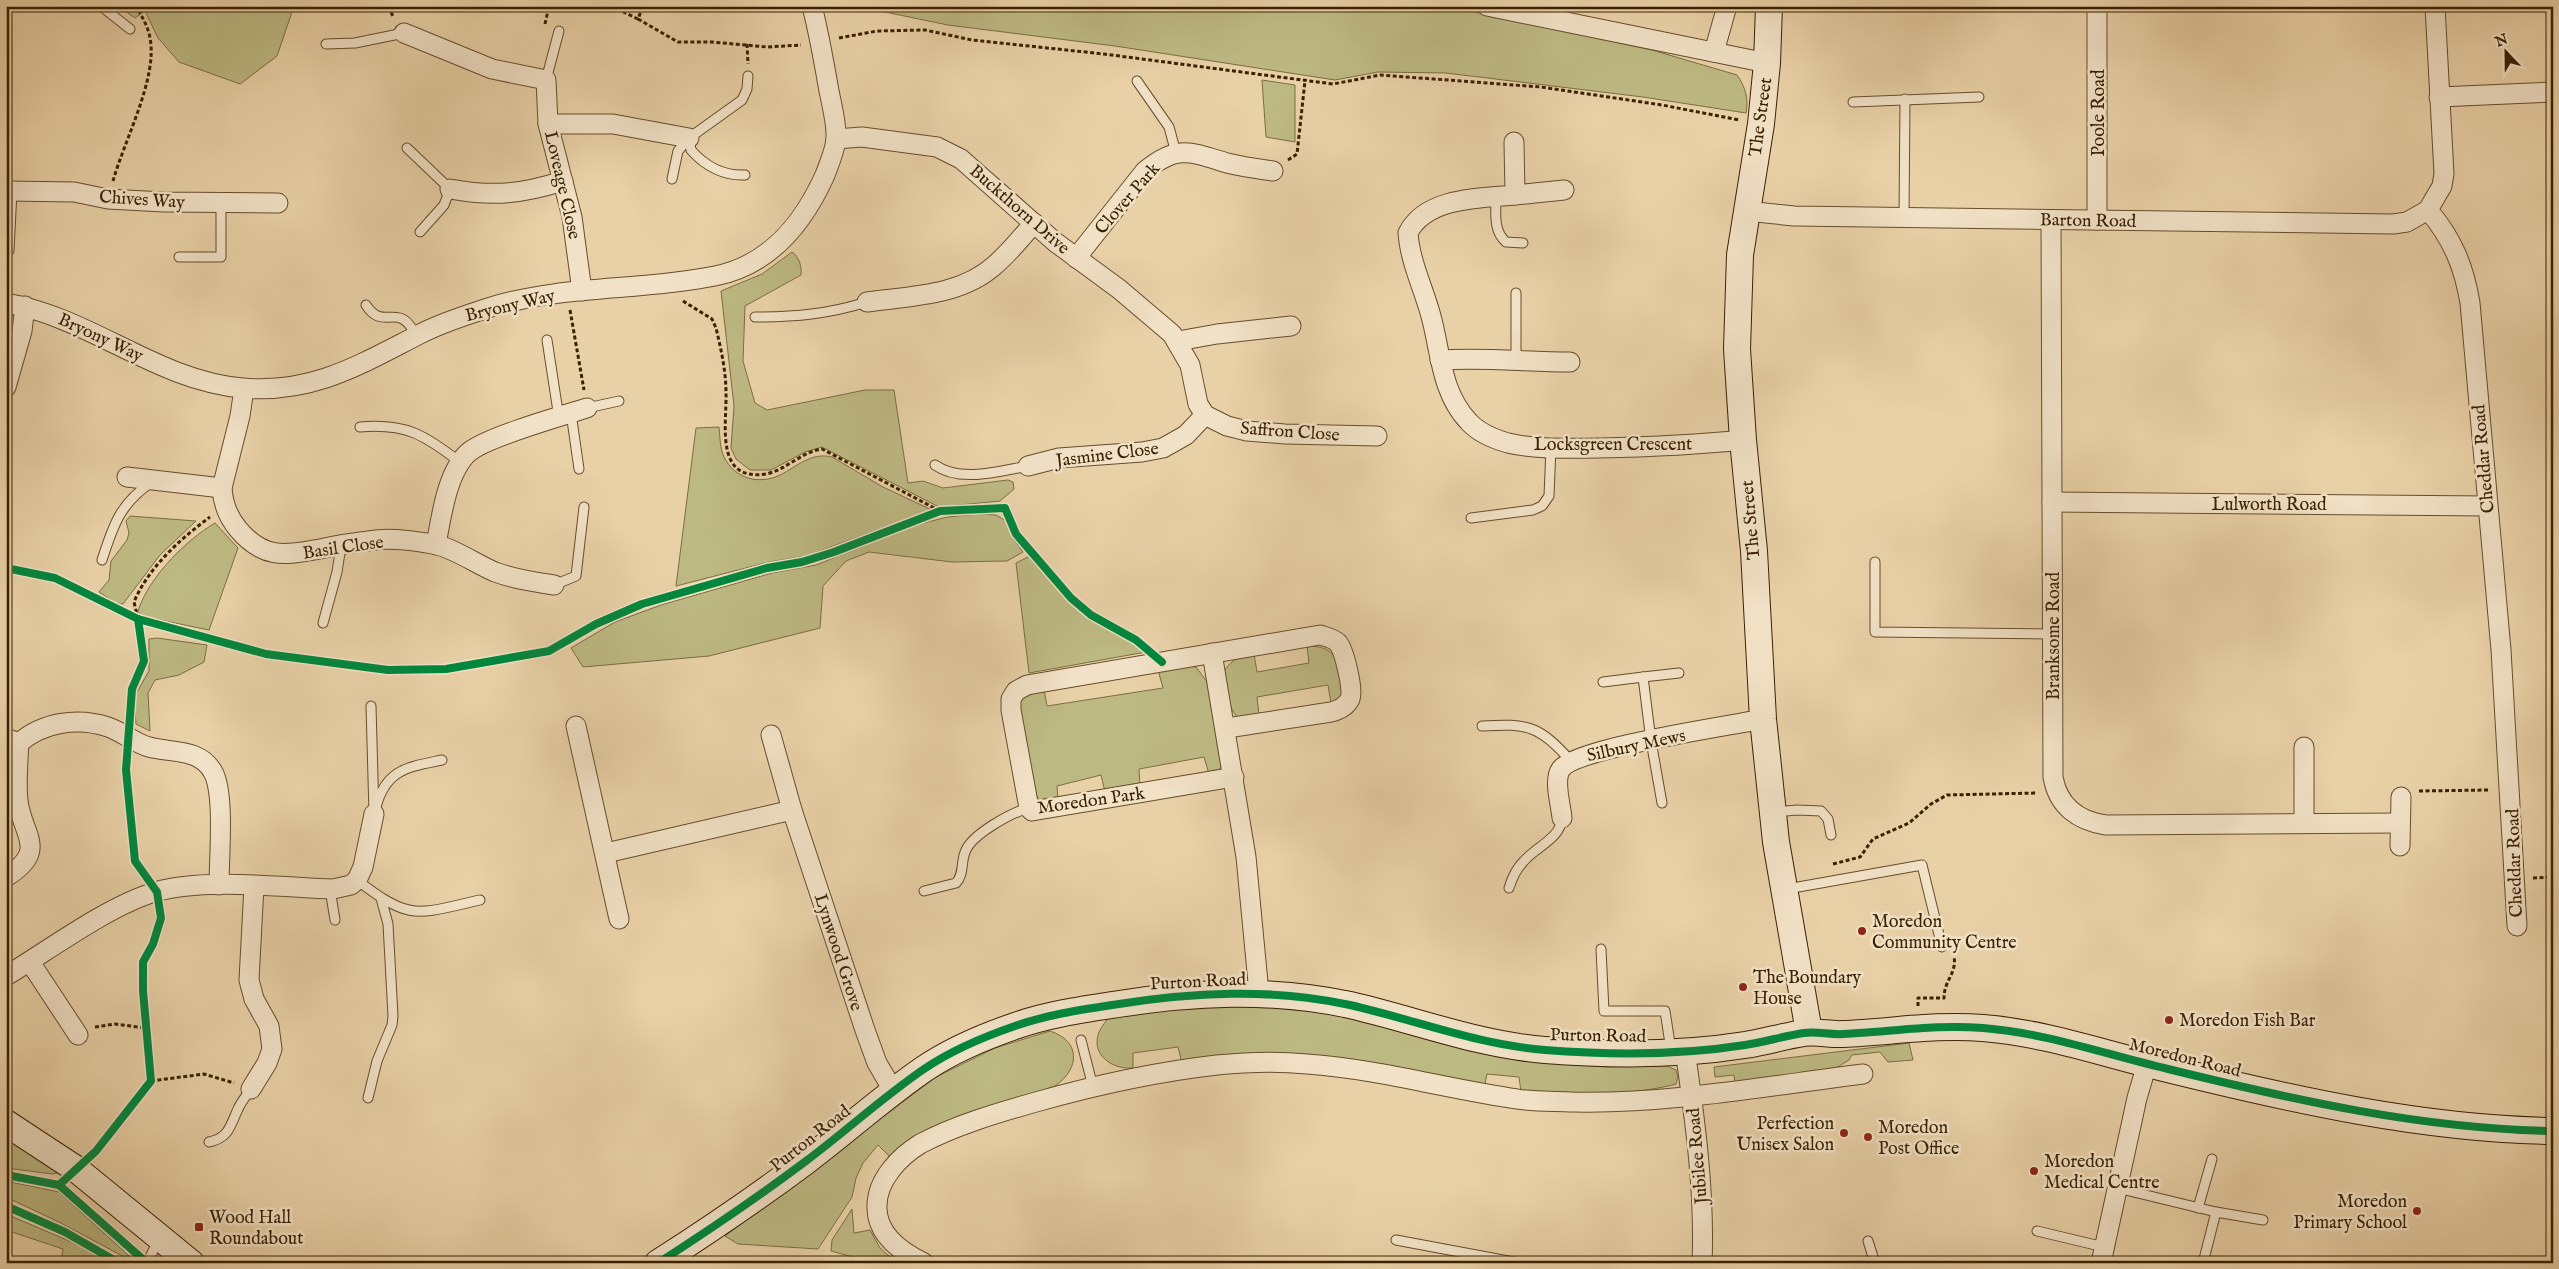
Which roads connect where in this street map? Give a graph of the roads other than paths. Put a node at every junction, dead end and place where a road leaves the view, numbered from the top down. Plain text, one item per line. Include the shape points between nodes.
1 (101, 6) edge
2 (812, 6) edge
3 (1487, 6) edge
4 (1727, 6) edge
5 (1769, 6) edge
6 (2097, 6) edge
7 (2434, 6) edge
8 (130, 29) dead end
9 (559, 31) dead end
10 (404, 33) joint
11 (326, 44) dead end
12 (1714, 52) junction
13 (1767, 63) junction
14 (748, 76) dead end
15 (546, 80) junction
16 (1137, 80) dead end
17 (2553, 92) edge
18 (1979, 97) dead end
19 (2439, 97) junction
20 (1905, 99) junction
21 (1853, 102) dead end
22 (548, 124) junction
23 (690, 138) junction
24 (836, 139) junction
25 (1514, 142) dead end
26 (407, 148) dead end
27 (1176, 153) junction
28 (1273, 171) road end
29 (745, 175) dead end
30 (672, 179) dead end
31 (563, 181) junction
32 (450, 189) junction
33 (1564, 190) dead end
34 (9, 191) edge
35 (1515, 195) junction
36 (1496, 197) junction
37 (221, 203) junction
38 (278, 203) dead end
39 (2428, 210) junction
40 (1746, 211) junction
41 (1904, 217) junction
42 (2051, 220) junction
43 (2097, 220) junction
44 (1034, 222) junction
45 (420, 232) dead end
46 (1523, 243) dead end
47 (9, 251) dead end
48 (179, 257) dead end
49 (1076, 258) junction
50 (575, 292) junction
51 (1516, 292) dead end
52 (867, 302) joint
53 (6, 303) edge
54 (366, 305) dead end
55 (25, 306) junction
56 (755, 317) dead end
57 (1291, 326) dead end
58 (416, 336) junction
59 (547, 340) dead end
60 (1178, 341) junction
61 (1440, 360) junction
62 (1516, 361) junction
63 (1570, 362) dead end
64 (6, 387) edge
65 (244, 389) junction
66 (619, 401) dead end
67 (573, 413) junction
68 (1205, 415) junction
69 (360, 427) dead end
70 (1377, 436) dead end
71 (1743, 440) junction
72 (1551, 448) junction
73 (461, 463) junction
74 (935, 465) dead end
75 (1028, 466) joint
76 (579, 469) dead end
77 (127, 477) dead end
78 (155, 480) junction
79 (222, 488) junction
80 (2052, 502) junction
81 (2487, 506) junction
82 (584, 507) dead end
83 (1471, 518) dead end
84 (436, 545) junction
85 (341, 546) junction
86 (102, 560) dead end
87 (1875, 562) dead end
88 (554, 585) joint
89 (323, 623) dead end
90 (2052, 634) junction
91 (1212, 653) junction
92 (1679, 673) dead end
93 (1643, 677) junction
94 (1603, 682) dead end
95 (371, 706) dead end
96 (1763, 719) junction
97 (576, 726) dead end
98 (1482, 726) dead end
99 (1226, 728) junction
100 (770, 735) dead end
101 (13, 740) edge
102 (1651, 741) junction
103 (2304, 747) dead end
104 (442, 760) dead end
105 (1571, 761) junction
106 (1234, 777) junction
107 (2401, 797) road end
108 (1662, 803) dead end
109 (1029, 808) junction
110 (792, 810) junction
111 (1773, 813) junction
112 (374, 814) junction
113 (1562, 818) joint
114 (2304, 823) junction
115 (2400, 823) junction
116 (1831, 835) dead end
117 (2400, 846) dead end
118 (606, 853) junction
119 (6, 877) edge
120 (358, 880) junction
121 (219, 885) junction
122 (254, 886) junction
123 (330, 888) junction
124 (1509, 888) dead end
125 (1785, 890) junction
126 (924, 891) dead end
127 (380, 898) junction
128 (480, 900) dead end
129 (619, 919) dead end
130 (334, 920) dead end
131 (2516, 926) dead end
132 (1942, 947) road end
133 (1601, 949) dead end
134 (30, 962) junction
135 (6, 976) edge
136 (1259, 993) junction
137 (1809, 1032) junction
138 (78, 1034) road end
139 (1081, 1040) dead end
140 (1678, 1050) junction
141 (2147, 1064) junction
142 (1863, 1074) dead end
143 (1093, 1087) junction
144 (251, 1089) joint
145 (894, 1092) junction
146 (1692, 1096) junction
147 (368, 1098) dead end
148 (6, 1123) edge
149 (2553, 1131) edge
150 (209, 1142) dead end
151 (2212, 1159) dead end
152 (2117, 1188) junction
153 (2198, 1208) junction
154 (2216, 1212) junction
155 (2263, 1220) dead end
156 (2037, 1231) dead end
157 (159, 1239) junction
158 (1396, 1240) dead end
159 (1868, 1241) dead end
160 (2102, 1255) edge
161 (147, 1263) edge
162 (190, 1263) edge
163 (658, 1263) edge
164 (924, 1263) edge
165 (1519, 1263) edge
166 (1702, 1263) edge
167 (1875, 1263) edge
168 (2203, 1263) edge

1 - 8 lane
2 - 24 street, Bryony Way
3 - 12 street
4 - 12 street
5 - 13 street, The Street
6 - 43 street, Poole Road
7 - 19 street
9 - 15 lane
10 - 11 lane
10 - 15 street via 492,69
12 - 13 street
13 - 40 street, The Street via 1761,124
14 - 23 lane via 742,100
15 - 22 street, Loveage Close
16 - 27 lane via 1169,127
17 - 19 street
18 - 20 lane
19 - 39 street via 2444,174 2442,186
20 - 21 lane
20 - 41 lane
22 - 23 street via 614,124
22 - 31 street, Loveage Close
23 - 29 lane via 691,150 712,166 728,175
23 - 30 lane via 678,151
24 - 44 street, Buckthorn Drive via 870,138 937,147 950,152
24 - 50 street, Bryony Way via 830,162 806,213 780,243 752,264 736,271 675,282
25 - 35 street
26 - 32 lane
27 - 28 street, Clover Park via 1190,151 1246,168
27 - 49 street, Clover Park via 1159,159 1145,171
31 - 32 street via 490,196
31 - 50 street, Loveage Close via 578,247
32 - 45 lane via 444,206
33 - 35 street, Locksgreen Crescent
34 - 37 street, Chives Way via 74,192 108,199
34 - 47 lane
35 - 36 street, Locksgreen Crescent
36 - 46 lane via 1499,233 1506,242
36 - 61 street, Locksgreen Crescent via 1465,200 1431,211 1418,217 1408,233 1428,302
37 - 38 street, Chives Way
37 - 48 lane via 221,257
39 - 43 street, Barton Road via 2407,222 2393,224
39 - 81 street, Cheddar Road via 2456,249 2467,282
40 - 41 street, Barton Road via 1794,216
40 - 71 street, The Street via 1740,255 1737,349
41 - 42 street, Barton Road
42 - 43 street, Barton Road
42 - 80 street, Branksome Road
44 - 49 street, Buckthorn Drive
44 - 52 street via 996,265 961,286
49 - 60 street, Buckthorn Drive via 1165,326
50 - 58 street, Bryony Way via 496,306
51 - 62 lane
52 - 56 lane via 808,316
53 - 55 street, Bryony Way
54 - 58 lane via 378,317 406,319
55 - 64 street via 22,331
55 - 65 street, Bryony Way via 52,314 194,379
57 - 60 street
58 - 65 street, Bryony Way via 355,369 326,379 282,388
59 - 67 lane
60 - 68 street, Buckthorn Drive via 1190,365 1198,404
61 - 62 street via 1482,358
61 - 72 street, Locksgreen Crescent via 1451,396 1469,423 1483,433 1508,443
62 - 63 street
65 - 79 street, Basil Close
66 - 67 lane
67 - 73 street via 482,445 469,452
67 - 76 lane
68 - 70 street, Saffron Close via 1247,431
68 - 75 street, Jasmine Close via 1186,435 1163,448 1059,458
69 - 73 lane via 382,425 403,428
71 - 72 street, Locksgreen Crescent via 1657,447
71 - 96 street, The Street via 1754,551
72 - 83 lane via 1549,496 1542,506
73 - 84 street via 446,498
74 - 75 lane via 947,472 978,474
77 - 78 street
78 - 79 street
78 - 86 lane via 138,492 119,513
79 - 85 street, Basil Close via 225,509 245,537 259,549 287,555
80 - 81 street, Lulworth Road
80 - 90 street, Branksome Road
81 - 131 street, Cheddar Road via 2511,790
82 - 88 lane via 576,576
84 - 85 street, Basil Close via 377,540
84 - 88 street, Basil Close via 496,572
85 - 89 lane
87 - 90 lane via 1875,632
90 - 114 street, Branksome Road via 2054,778 2056,791 2074,814 2090,823 2140,825
91 - 99 street
91 - 99 street, Moredon Park via 1328,637 1337,641 1342,649 1351,688 1351,698 1344,707 1331,712
91 - 109 street, Moredon Park via 1027,685 1016,691 1011,699 1011,710
92 - 93 lane
93 - 94 lane
93 - 102 lane
95 - 112 lane
96 - 102 street, Silbury Mews
96 - 111 street, The Street
97 - 118 street
98 - 105 lane via 1514,724 1533,728 1550,739
99 - 106 street
100 - 110 street, Lynwood Grove
101 - 119 street via 17,798 31,840 27,857
101 - 121 street via 57,724 92,724 110,727 139,744 188,753 208,764 219,786
102 - 105 street, Silbury Mews via 1593,752
102 - 108 lane
103 - 114 street
104 - 112 lane via 410,767 392,776 383,786
105 - 113 street, Silbury Mews via 1560,770 1558,777
106 - 109 street, Moredon Park via 1032,811
106 - 136 street via 1252,906
107 - 115 street
109 - 126 lane via 1008,816 970,843 963,858 962,873 956,882
110 - 118 street
110 - 145 street, Lynwood Grove via 877,1062
111 - 116 lane via 1821,811 1828,819
111 - 125 street, The Street
112 - 120 street
113 - 124 lane via 1554,836 1523,861
114 - 115 street
115 - 117 street
118 - 129 street
120 - 123 street via 351,886
120 - 127 lane
121 - 122 street
121 - 134 street via 156,892 138,898
122 - 123 street
122 - 144 street via 249,980 254,999 269,1026 272,1044 270,1057
123 - 130 lane
125 - 132 lane via 1922,864
125 - 137 street, The Street
127 - 128 lane via 401,910 413,912
127 - 147 lane via 388,924 391,954 392,1025 377,1061
133 - 140 lane via 1604,1011 1665,1011
134 - 135 street
134 - 138 street
136 - 140 street, Purton Road via 1347,1004 1487,1040 1541,1050
136 - 145 street, Purton Road via 1200,994 1142,1000 1048,1016 960,1048
137 - 140 street, Purton Road via 1743,1046
137 - 141 street, Moredon Road via 1839,1034 1918,1027 1984,1028 2018,1032
139 - 143 lane
140 - 146 street, Jubilee Road
141 - 149 street, Moredon Road via 2260,1091 2375,1113 2455,1125
141 - 152 street
142 - 146 street
143 - 146 street via 1147,1075 1220,1065 1306,1064 1372,1072 1520,1100 1619,1101
143 - 164 street via 987,1116 919,1145 892,1168 882,1183 877,1207 881,1226 888,1237 910,1256
144 - 150 lane via 239,1107 230,1131
145 - 163 street, Purton Road via 759,1196
146 - 166 street, Jubilee Road via 1702,1219
148 - 157 street via 76,1169
151 - 153 lane
152 - 153 lane
152 - 160 street
153 - 154 lane
154 - 155 lane
154 - 168 lane
156 - 160 lane
157 - 161 lane
157 - 162 street
158 - 165 lane
159 - 167 lane

